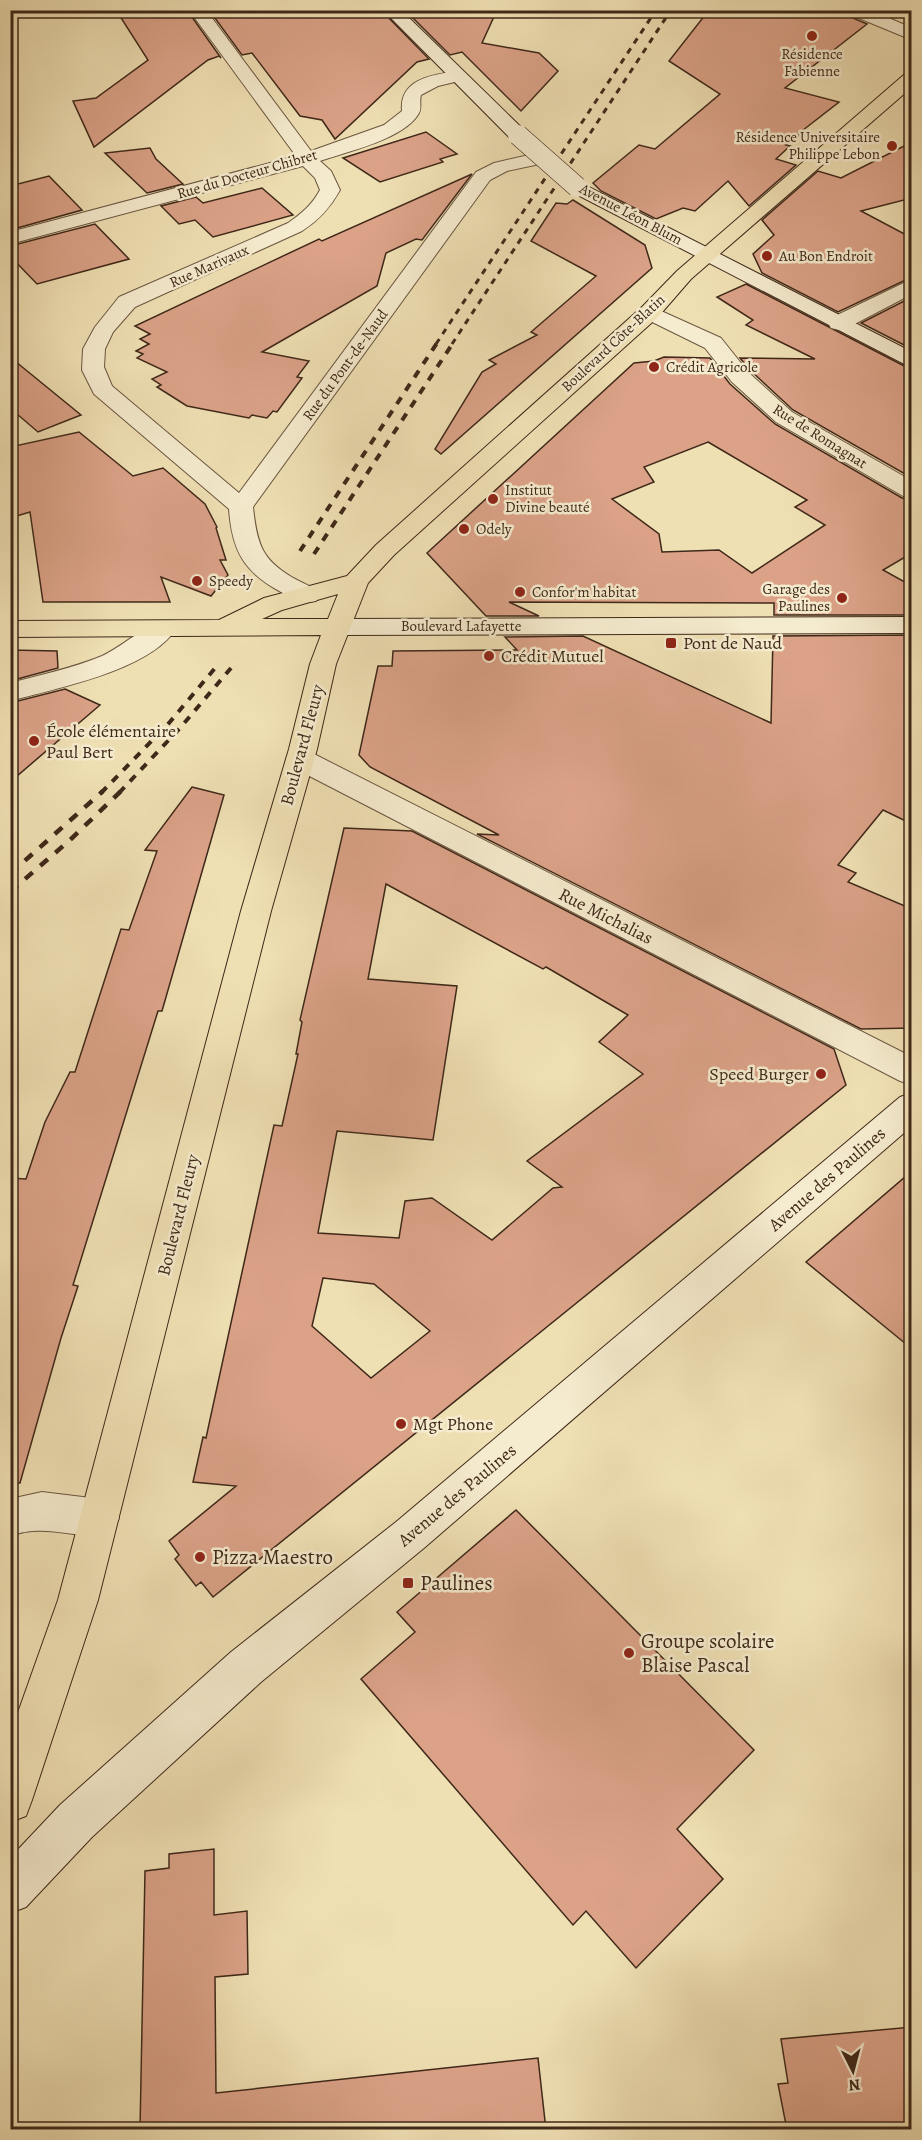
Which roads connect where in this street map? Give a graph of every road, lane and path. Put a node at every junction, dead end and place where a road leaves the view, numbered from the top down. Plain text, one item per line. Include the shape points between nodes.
1 (197, 10) edge
2 (391, 10) edge
3 (855, 10) edge
4 (912, 35) edge
5 (457, 76) junction
6 (912, 77) edge
7 (542, 158) junction
8 (308, 159) junction
9 (10, 238) edge
10 (708, 255) junction
11 (912, 285) edge
12 (650, 312) junction
13 (838, 323) junction
14 (909, 357) edge
15 (912, 491) edge
16 (241, 507) junction
17 (356, 581) junction
18 (307, 595) junction
19 (912, 626) edge
20 (337, 627) junction
21 (10, 629) edge
22 (163, 629) junction
23 (219, 629) junction
24 (10, 692) edge
25 (300, 759) junction
26 (912, 1072) edge
27 (909, 1111) edge
28 (10, 1518) edge
29 (99, 1518) junction
30 (10, 1800) edge
31 (10, 1891) edge

1 - 8 street, Rue Marivaux
2 - 5 street, Avenue Léon Blum
3 - 4 street
5 - 7 street, Avenue Léon Blum, bridge
5 - 8 street, Rue du Docteur Chibret via 413,92 411,111 391,129
6 - 10 main road, Boulevard Côte-Blatin
7 - 10 street, Avenue Léon Blum, bridge via 578,187
7 - 16 street, Rue du Pont-de-Naud via 501,167 483,176
8 - 9 street, Rue du Docteur Chibret
8 - 16 street, Rue Marivaux via 324,175 330,190 313,216 127,302 107,324 97,344 93,367 102,389
10 - 12 main road, Boulevard Côte-Blatin
10 - 13 street, Avenue Léon Blum
11 - 13 street
12 - 15 street, Rue de Romagnat via 713,343 740,377 784,417
12 - 17 main road, Boulevard Côte-Blatin via 385,550
13 - 14 street, Avenue Léon Blum
16 - 18 street via 242,534 248,552 262,569
17 - 18 main road
17 - 20 main road, Boulevard Côte-Blatin
18 - 23 main road via 273,604
19 - 20 street, Boulevard Lafayette
20 - 23 main road, Boulevard Lafayette
20 - 25 main road, Boulevard Fleury via 322,664
21 - 22 main road, Boulevard Lafayette
22 - 23 main road, Boulevard Lafayette
22 - 24 street via 122,659
25 - 26 street, Rue Michalias
25 - 29 main road, Boulevard Fleury via 256,911
27 - 31 street, Avenue des Paulines via 410,1535 246,1667 76,1821
28 - 29 street via 35,1510
29 - 30 main road, Boulevard Fleury via 78,1600

